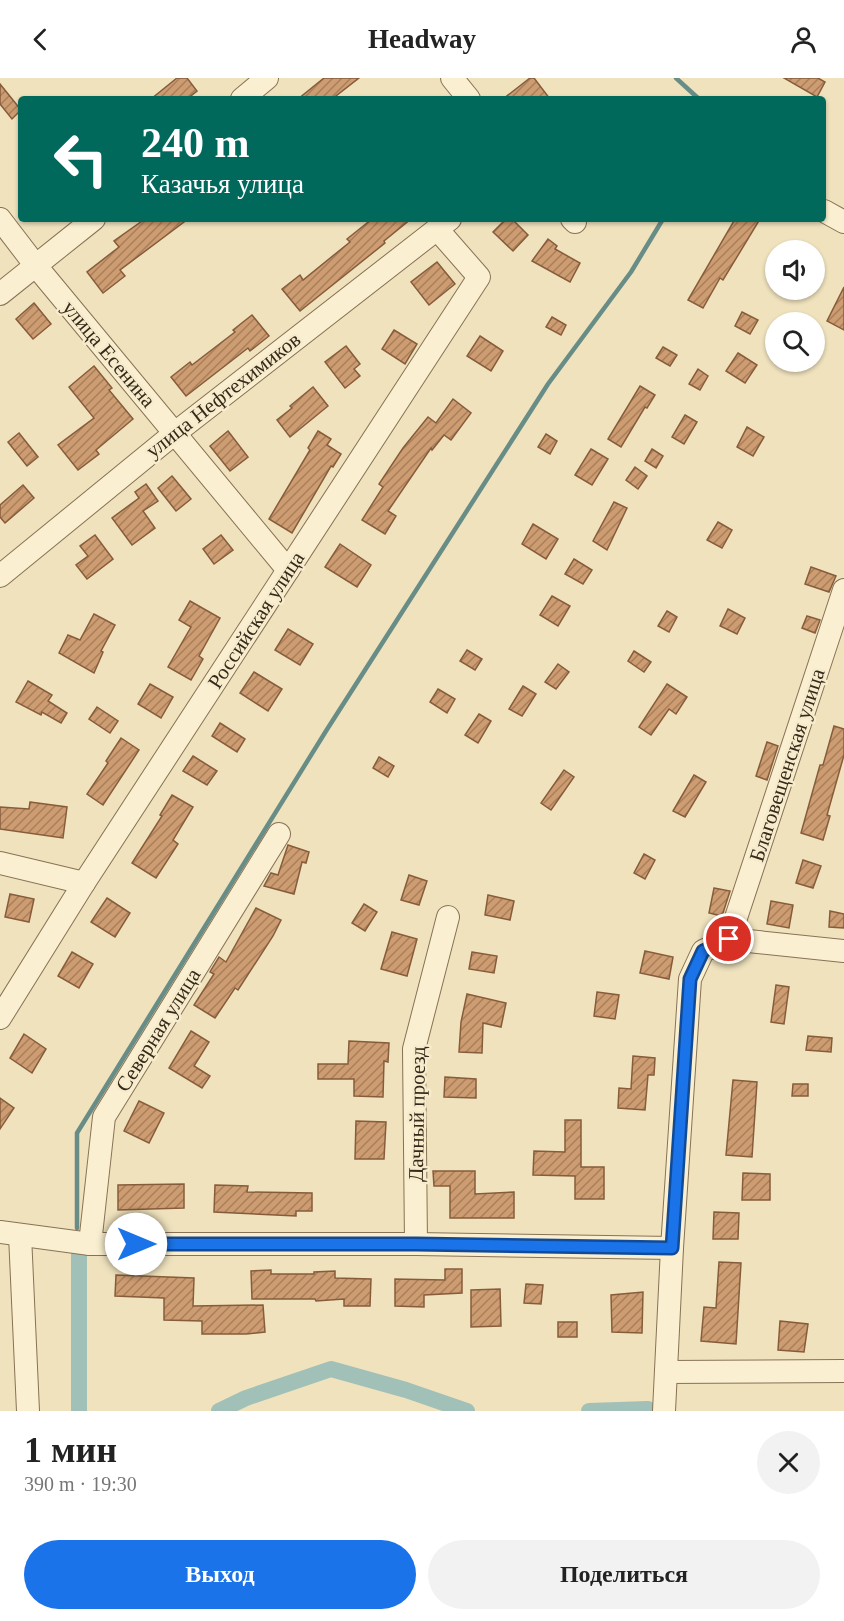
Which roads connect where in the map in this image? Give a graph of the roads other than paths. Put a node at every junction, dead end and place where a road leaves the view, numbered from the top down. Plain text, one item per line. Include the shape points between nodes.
1 (267, 78) edge
2 (452, 78) edge
3 (246, 96) edge
4 (467, 96) edge
5 (826, 212) edge
6 (0, 219) edge
7 (90, 222) edge
8 (844, 222) edge
9 (444, 224) edge
10 (36, 266) junction
11 (0, 294) edge
12 (175, 433) junction
13 (288, 570) junction
14 (0, 576) edge
15 (844, 590) edge
16 (279, 834) dead end
17 (0, 863) edge
18 (84, 883) junction
19 (448, 917) dead end
20 (729, 939) junction
21 (844, 951) edge
22 (0, 1018) edge
23 (10, 1233) edge
24 (90, 1244) junction
25 (416, 1244) junction
26 (672, 1248) junction
27 (844, 1371) edge
28 (666, 1372) junction
29 (28, 1411) edge
30 (664, 1411) edge

1 - 3 street
2 - 4 street
5 - 8 street
6 - 10 street, улица Есенина
7 - 10 street
9 - 12 street, улица Нефтехимиков
9 - 13 street, Российская улица via 479,277
10 - 11 street
10 - 12 street, улица Есенина
12 - 13 street, улица Есенина
12 - 14 street, улица Нефтехимиков
13 - 18 street, Российская улица
15 - 20 street, Благовещенская улица
16 - 24 street, Северная улица via 104,1117
17 - 18 street
18 - 22 street, Российская улица
19 - 25 street, Дачный проезд via 414,1049
20 - 21 street
20 - 26 street via 703,951 690,979
23 - 24 street
23 - 29 street
24 - 25 street
25 - 26 street
26 - 28 street
27 - 28 street
28 - 30 street

